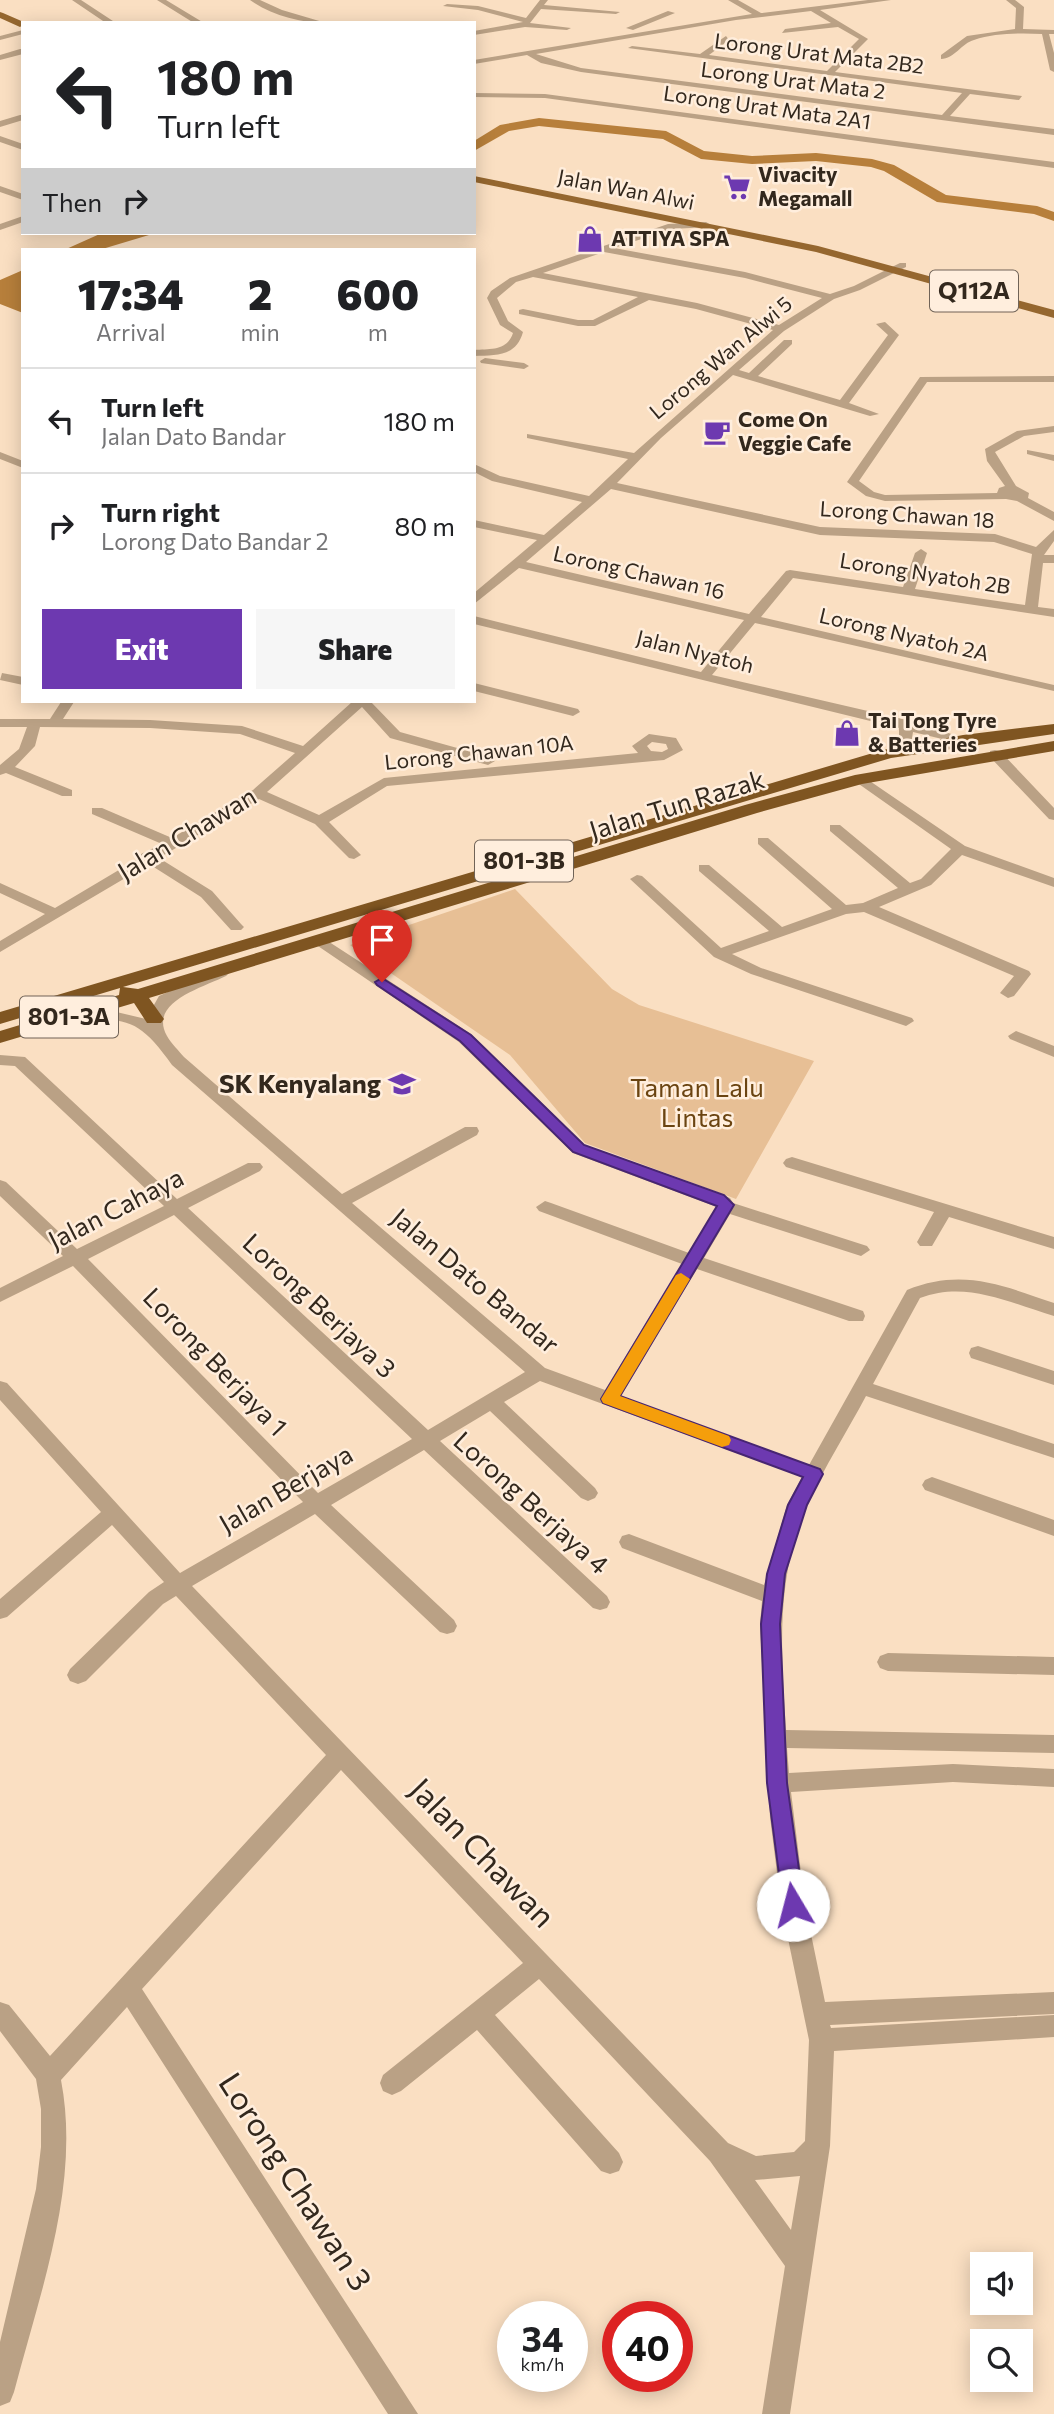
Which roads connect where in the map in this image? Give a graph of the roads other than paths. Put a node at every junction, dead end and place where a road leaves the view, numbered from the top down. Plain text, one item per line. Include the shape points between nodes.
1 (76, 0) edge
2 (161, 0) edge
3 (254, 0) edge
4 (732, 0) edge
5 (887, 0) edge
6 (1010, 0) edge
7 (857, 2) edge
8 (542, 4) edge
9 (778, 5) dead end
10 (447, 6) dead end
11 (655, 9) dead end
12 (812, 9) junction
13 (751, 10) junction
14 (616, 12) dead end
15 (671, 13) junction
16 (760, 15) junction
17 (0, 18) edge
18 (110, 21) edge
19 (197, 21) edge
20 (314, 21) edge
21 (527, 23) junction
22 (692, 25) junction
23 (837, 25) junction
24 (567, 27) dead end
25 (21, 28) edge
26 (21, 30) edge
27 (785, 31) dead end
28 (1019, 31) junction
29 (1050, 32) edge
30 (476, 33) edge
31 (0, 38) edge
32 (726, 38) dead end
33 (616, 39) junction
34 (632, 48) dead end
35 (21, 52) edge
36 (530, 54) junction
37 (514, 56) junction
38 (702, 57) junction
39 (944, 57) dead end
40 (0, 58) edge
41 (713, 59) junction
42 (541, 60) junction
43 (476, 62) edge
44 (703, 67) dead end
45 (581, 70) junction
46 (1054, 70) edge
47 (829, 73) junction
48 (692, 75) dead end
49 (572, 77) dead end
50 (682, 84) junction
51 (554, 90) dead end
52 (968, 91) junction
53 (519, 94) junction
54 (476, 95) edge
55 (545, 96) junction
56 (1019, 98) dead end
57 (513, 109) dead end
58 (0, 116) edge
59 (21, 118) edge
60 (944, 118) junction
61 (12, 120) junction
62 (0, 124) edge
63 (1054, 132) edge
64 (0, 139) edge
65 (21, 146) edge
66 (1054, 165) edge
67 (476, 173) edge
68 (476, 179) edge
69 (0, 189) edge
70 (21, 196) edge
71 (21, 220) edge
72 (668, 221) junction
73 (0, 227) edge
74 (605, 250) junction
75 (892, 266) junction
76 (529, 276) junction
77 (649, 296) junction
78 (830, 297) junction
79 (1054, 307) edge
80 (523, 312) dead end
81 (1054, 314) edge
82 (881, 324) dead end
83 (780, 329) junction
84 (788, 342) dead end
85 (476, 353) edge
86 (476, 360) edge
87 (524, 366) dead end
88 (733, 372) junction
89 (751, 377) junction
90 (1054, 379) edge
91 (842, 405) junction
92 (874, 414) dead end
93 (1054, 429) edge
94 (531, 436) dead end
95 (1031, 452) dead end
96 (0, 455) edge
97 (636, 457) junction
98 (1054, 458) edge
99 (21, 464) edge
100 (476, 468) edge
101 (609, 485) junction
102 (1012, 494) junction
103 (591, 500) junction
104 (1054, 517) edge
105 (476, 523) edge
106 (1054, 534) edge
107 (547, 540) junction
108 (920, 553) dead end
109 (1037, 556) junction
110 (1054, 559) edge
111 (519, 564) junction
112 (481, 589) edge
113 (909, 589) junction
114 (1031, 609) junction
115 (1054, 613) edge
116 (751, 618) junction
117 (476, 620) edge
118 (704, 676) junction
119 (2, 677) dead end
120 (21, 681) edge
121 (476, 688) edge
122 (1049, 688) dead end
123 (66, 703) edge
124 (361, 703) edge
125 (363, 703) edge
126 (573, 712) dead end
127 (0, 723) edge
128 (34, 724) junction
129 (54, 724) junction
130 (906, 724) junction
131 (1054, 729) edge
132 (963, 740) junction
133 (1054, 746) edge
134 (307, 752) junction
135 (889, 753) junction
136 (995, 754) junction
137 (652, 756) dead end
138 (488, 761) dead end
139 (2, 769) edge
140 (861, 779) junction
141 (67, 793) dead end
142 (258, 793) junction
143 (97, 811) dead end
144 (1054, 816) edge
145 (320, 821) junction
146 (835, 828) dead end
147 (763, 841) dead end
148 (171, 843) junction
149 (960, 849) junction
150 (355, 855) dead end
151 (146, 857) junction
152 (704, 868) dead end
153 (637, 879) dead end
154 (1054, 883) edge
155 (0, 887) edge
156 (908, 889) junction
157 (866, 907) junction
158 (843, 910) junction
159 (55, 913) junction
160 (236, 927) dead end
161 (779, 932) junction
162 (320, 941) junction
163 (0, 947) edge
164 (719, 954) junction
165 (235, 966) junction
166 (1008, 993) dead end
167 (138, 995) junction
168 (70, 1016) junction
169 (0, 1018) edge
170 (906, 1021) dead end
171 (0, 1027) edge
172 (157, 1027) junction
173 (1016, 1035) dead end
174 (0, 1037) edge
175 (1054, 1052) edge
176 (0, 1060) edge
177 (471, 1131) dead end
178 (792, 1163) dead end
179 (254, 1167) dead end
180 (0, 1186) edge
181 (340, 1202) junction
182 (177, 1207) junction
183 (545, 1207) dead end
184 (726, 1207) junction
185 (944, 1210) junction
186 (926, 1242) dead end
187 (1054, 1244) edge
188 (861, 1250) dead end
189 (77, 1259) junction
190 (692, 1261) junction
191 (0, 1296) edge
192 (1054, 1310) edge
193 (856, 1315) dead end
194 (978, 1353) dead end
195 (538, 1373) junction
196 (1054, 1378) edge
197 (862, 1387) junction
198 (0, 1388) edge
199 (609, 1399) junction
200 (492, 1402) junction
201 (426, 1442) junction
202 (1054, 1451) edge
203 (814, 1474) junction
204 (932, 1485) dead end
205 (588, 1493) dead end
206 (316, 1502) junction
207 (113, 1513) junction
208 (1054, 1528) edge
209 (629, 1542) dead end
210 (178, 1584) junction
211 (773, 1597) junction
212 (600, 1602) dead end
213 (0, 1611) edge
214 (447, 1626) dead end
215 (888, 1662) dead end
216 (1054, 1667) edge
217 (78, 1675) dead end
218 (777, 1740) junction
219 (1054, 1744) edge
220 (340, 1755) junction
221 (1054, 1778) edge
222 (777, 1783) junction
223 (540, 1964) junction
224 (128, 1988) junction
225 (1054, 2003) edge
226 (0, 2013) edge
227 (478, 2014) junction
228 (816, 2014) junction
229 (1054, 2026) edge
230 (821, 2040) junction
231 (48, 2076) junction
232 (392, 2083) dead end
233 (817, 2146) junction
234 (719, 2152) junction
235 (610, 2162) dead end
236 (800, 2264) junction
237 (0, 2392) edge
238 (404, 2414) edge
239 (776, 2414) edge

1 - 18 street
2 - 19 street
3 - 20 street
4 - 13 street
5 - 7 street
6 - 28 street via 1020,6
7 - 12 street
8 - 14 street
8 - 21 street
9 - 13 street
10 - 21 street via 478,8
11 - 15 street
12 - 16 street
12 - 23 street
13 - 16 street
15 - 22 street
15 - 33 street via 614,34
16 - 22 street
17 - 25 main road
21 - 24 street
21 - 30 street
22 - 33 street
23 - 27 street
23 - 47 street via 864,40
26 - 31 street
28 - 29 street
28 - 39 street via 970,38
29 - 46 street
32 - 38 street
33 - 36 street
34 - 38 street, Lorong Urat Mata 2B2
35 - 40 street
36 - 37 street
36 - 42 street, Lorong Urat Mata 2
37 - 42 street
37 - 43 street
38 - 41 street, Lorong Urat Mata 2B2
41 - 44 street
41 - 47 street, Lorong Urat Mata 2B2
42 - 45 street, Lorong Urat Mata 2
45 - 49 street
45 - 50 street, Lorong Urat Mata 2
47 - 52 street, Lorong Urat Mata 2B2
48 - 50 street
50 - 60 street, Lorong Urat Mata 2
51 - 55 street
52 - 56 street, Lorong Urat Mata 2B2
52 - 60 street
53 - 54 street, Lorong Urat Mata 2A1
53 - 55 street, Lorong Urat Mata 2A1
53 - 57 street
55 - 66 street, Lorong Urat Mata 2A1
58 - 61 street
59 - 61 street
60 - 63 street, Lorong Urat Mata 2
61 - 62 street
64 - 65 street
67 - 75 main road, Jalan Wan Alwi via 764,231
68 - 72 main road, Jalan Wan Alwi / Q112A
69 - 70 street
71 - 73 street
72 - 74 street
72 - 75 main road, Jalan Wan Alwi / Q112A via 706,225
74 - 76 street
74 - 78 street via 745,275
75 - 78 street, Lorong Wan Alwi 5
75 - 79 main road, Jalan Wan Alwi
75 - 81 main road, Jalan Wan Alwi / Q112A
76 - 77 street
76 - 85 street via 509,292 488,298 518,336 502,352
77 - 80 street via 595,323
77 - 83 street
78 - 83 street, Lorong Wan Alwi 5
82 - 91 street via 894,335
83 - 88 street, Lorong Wan Alwi 5
84 - 89 street
86 - 87 street
88 - 89 street
88 - 97 street, Lorong Wan Alwi 5
89 - 91 street
90 - 102 street via 924,379 853,482 885,498 966,499
91 - 92 street
93 - 102 street via 1021,433 989,451 990,459 1007,475
94 - 97 street
95 - 98 street
96 - 99 street
97 - 101 street
100 - 103 street via 496,479
101 - 103 street
101 - 109 street, Lorong Chawan 18 via 820,531 985,537
102 - 104 street
103 - 107 street
105 - 107 street
106 - 109 street
107 - 111 street
108 - 113 street
109 - 110 street, Lorong Chawan 18
109 - 114 street
111 - 112 street
111 - 116 street, Lorong Chawan 16
113 - 114 street, Lorong Nyatoh 2B
113 - 116 street, Lorong Nyatoh 2B via 790,574
114 - 115 street, Lorong Nyatoh 2B
116 - 118 street
116 - 122 street, Lorong Nyatoh 2A
117 - 118 street, Jalan Nyatoh
118 - 130 street, Jalan Nyatoh
119 - 120 street
121 - 126 street
123 - 129 street
124 - 134 street, Jalan Chawan
125 - 138 street via 395,735
127 - 128 street
128 - 129 street
128 - 139 street via 27,751
129 - 134 street via 242,730
130 - 132 street, Jalan Nyatoh
130 - 135 street via 906,741
131 - 132 highway, Jalan Tun Razak / 801-3B
132 - 135 highway, Jalan Tun Razak / 801-3B
133 - 136 highway, Jalan Tun Razak / 801-3A
134 - 142 street, Jalan Chawan
135 - 169 highway, Jalan Tun Razak / 801-3B
136 - 140 highway, Jalan Tun Razak / 801-3A
136 - 144 street
137 - 145 street, Lorong Chawan 10A via 384,782
139 - 141 street
140 - 149 street
140 - 162 highway, Jalan Tun Razak / 801-3A
142 - 145 street
142 - 148 street, Jalan Chawan
143 - 148 street
145 - 150 street
146 - 156 street
147 - 158 street
148 - 151 street, Jalan Chawan
149 - 154 street
149 - 156 street via 939,872
151 - 159 street, Jalan Chawan
151 - 160 street via 195,882
152 - 161 street
153 - 164 street
155 - 159 street
156 - 157 street
157 - 158 street
157 - 166 street via 1023,974
158 - 161 street
159 - 163 street, Jalan Chawan
161 - 164 street
162 - 165 highway, Jalan Tun Razak / 801-3A
162 - 184 street via 459,1033 579,1149 718,1198
164 - 170 street via 756,971
165 - 167 highway, Jalan Tun Razak / 801-3A
165 - 172 street via 165,999
167 - 168 highway, Jalan Tun Razak / 801-3A
167 - 171 highway via 122,992
167 - 172 highway
168 - 172 street via 112,1013
168 - 174 highway, Jalan Tun Razak / 801-3A
172 - 181 street, Jalan Dato Bandar via 178,1061
173 - 175 street
176 - 182 street, Lorong Berjaya 3 via 19,1061
177 - 181 street
178 - 185 street
179 - 182 street, Jalan Cahaya
180 - 189 street, Lorong Berjaya 1
181 - 195 street, Jalan Dato Bandar
182 - 189 street, Jalan Cahaya
182 - 201 street, Lorong Berjaya 3
183 - 190 street
184 - 188 street
184 - 190 street
185 - 186 street
185 - 187 street
189 - 191 street, Jalan Cahaya
189 - 206 street, Lorong Berjaya 1
190 - 193 street
190 - 199 street
192 - 197 street via 960,1283 928,1286 913,1294
194 - 196 street
195 - 199 street, Jalan Dato Bandar
195 - 200 street, Jalan Berjaya
197 - 202 street
197 - 203 street
198 - 207 street, Jalan Chawan
199 - 203 street, Jalan Dato Bandar
200 - 201 street, Jalan Berjaya
200 - 205 street
201 - 206 street, Jalan Berjaya
201 - 212 street, Lorong Berjaya 4
203 - 211 street via 797,1505
204 - 208 street
206 - 210 street, Jalan Berjaya
206 - 214 street, Lorong Berjaya 1
207 - 210 street, Jalan Chawan
207 - 213 street
209 - 211 street
210 - 217 street, Jalan Berjaya via 156,1598
210 - 220 street, Jalan Chawan
211 - 218 street via 770,1624
215 - 216 street
218 - 219 street
218 - 222 street
220 - 223 street, Jalan Chawan
220 - 224 street
221 - 222 street via 953,1773
222 - 228 street via 793,1905
223 - 227 street
223 - 234 street, Jalan Chawan
224 - 231 street
224 - 238 street, Lorong Chawan 3
225 - 228 street
226 - 231 street
227 - 232 street
227 - 235 street
228 - 230 street
229 - 230 street
230 - 233 street
231 - 237 street via 56,2134 46,2204
233 - 234 street via 800,2164 756,2168
233 - 236 street
234 - 236 street, Jalan Chawan
236 - 239 street

